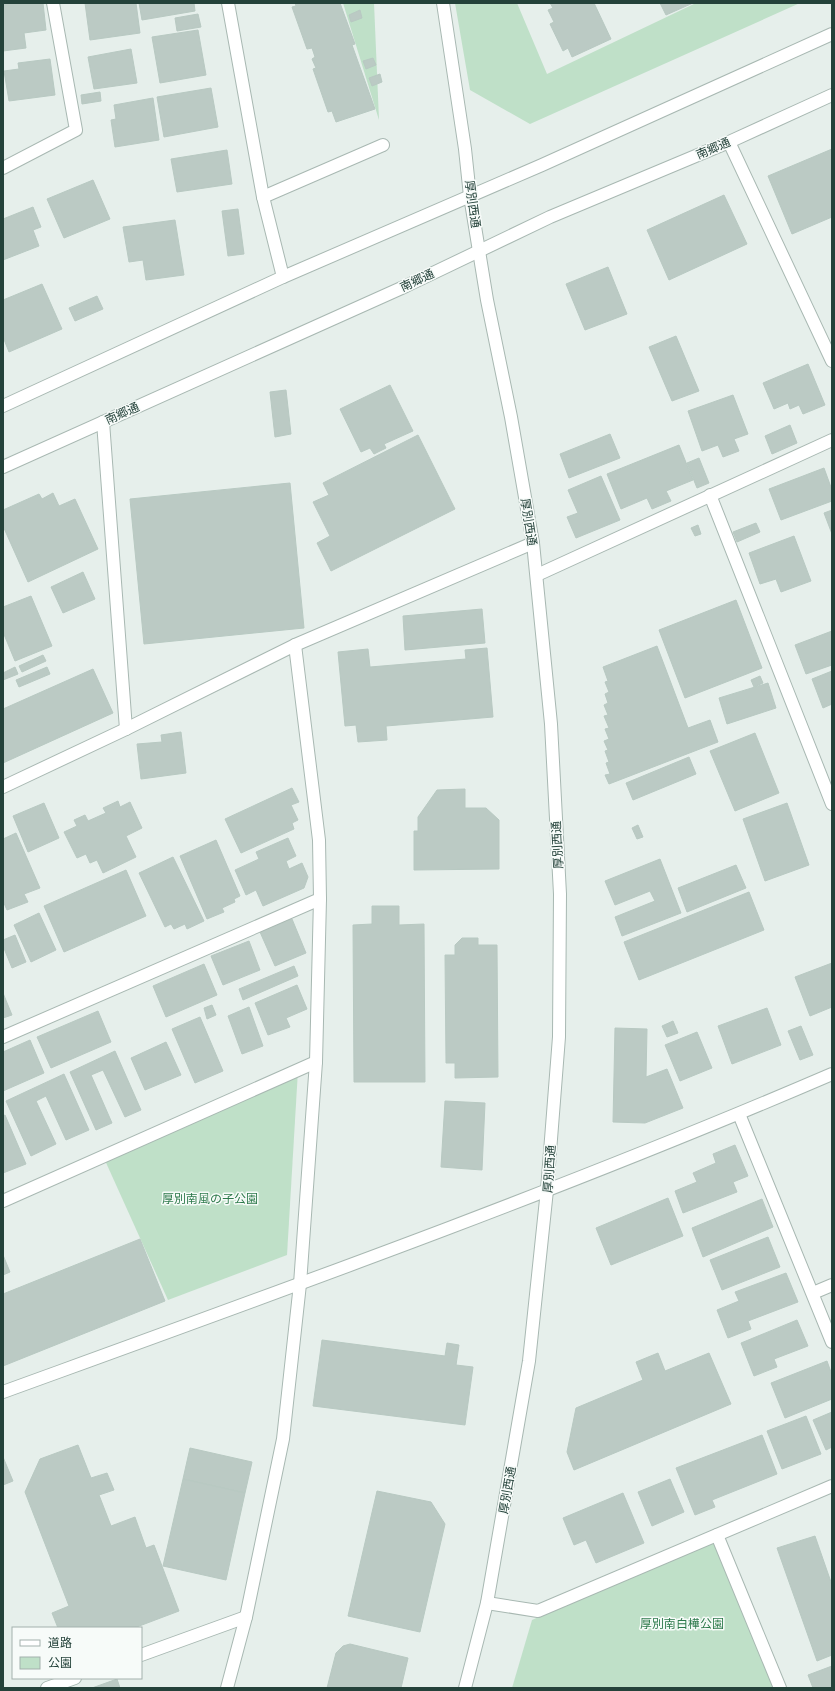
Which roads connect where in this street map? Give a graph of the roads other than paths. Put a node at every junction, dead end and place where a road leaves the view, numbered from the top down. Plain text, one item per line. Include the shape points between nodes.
1 (53, 3) edge
2 (228, 3) edge
3 (443, 3) edge
4 (832, 34) edge
5 (832, 94) edge
6 (729, 142) junction
7 (383, 145) dead end
8 (3, 168) edge
9 (470, 196) junction
10 (263, 197) junction
11 (480, 250) junction
12 (283, 277) junction
13 (832, 361) edge
14 (3, 406) edge
15 (103, 422) junction
16 (832, 440) edge
17 (3, 467) edge
18 (710, 495) junction
19 (533, 543) junction
20 (537, 575) junction
21 (295, 645) junction
22 (126, 729) junction
23 (3, 787) edge
24 (832, 804) edge
25 (320, 899) junction
26 (3, 1037) edge
27 (316, 1062) junction
28 (832, 1074) edge
29 (739, 1114) junction
30 (547, 1190) junction
31 (3, 1201) edge
32 (300, 1284) junction
33 (832, 1285) edge
34 (813, 1293) junction
35 (832, 1342) edge
36 (3, 1392) edge
37 (832, 1486) edge
38 (717, 1535) junction
39 (487, 1604) junction
40 (246, 1617) junction
41 (142, 1654) edge
42 (72, 1679) edge
43 (47, 1688) edge
44 (227, 1688) edge
45 (465, 1688) edge
46 (780, 1688) edge

1 - 8 street via 76,130
2 - 10 street
3 - 9 street, 厚別西通 via 466,149
4 - 9 street
5 - 6 street, 南郷通
6 - 11 street, 南郷通
6 - 13 street
7 - 10 street
9 - 11 street, 厚別西通
9 - 12 street
10 - 12 street
11 - 15 street, 南郷通 via 406,286
11 - 19 street, 厚別西通 via 487,300
12 - 14 street
15 - 17 street, 南郷通
15 - 22 street
16 - 18 street
18 - 20 street
18 - 24 street
19 - 20 street, 厚別西通
19 - 21 street
20 - 30 street, 厚別西通 via 550,724 560,894 558,1037
21 - 22 street
21 - 25 street via 319,840
22 - 23 street
25 - 26 street
25 - 27 street
27 - 31 street
27 - 32 street
28 - 29 street
29 - 30 street
29 - 34 street
30 - 32 street
30 - 39 street, 厚別西通 via 529,1361
32 - 36 street
32 - 40 street via 283,1439
33 - 34 street
34 - 35 street
37 - 38 street
38 - 39 street via 538,1611
38 - 46 street
39 - 45 street, 厚別西通
40 - 41 street
40 - 44 street
42 - 43 street

